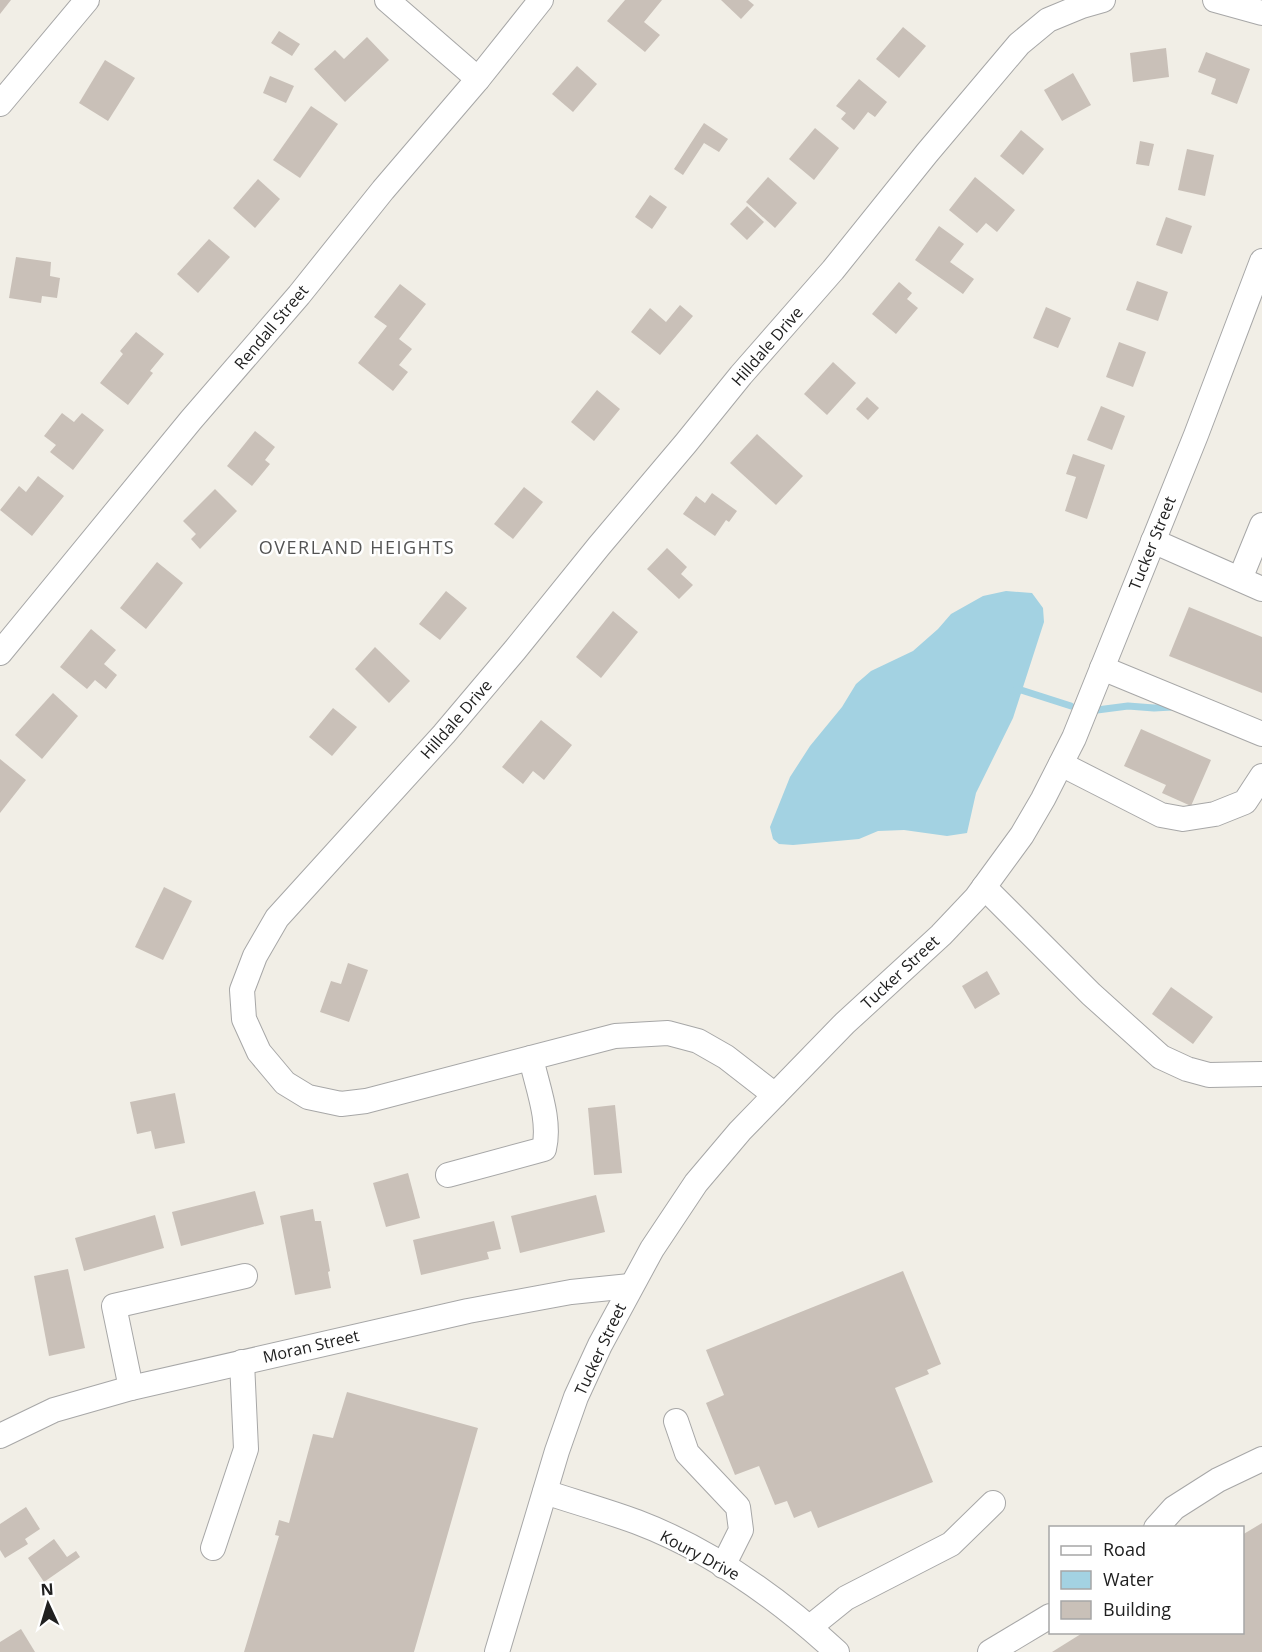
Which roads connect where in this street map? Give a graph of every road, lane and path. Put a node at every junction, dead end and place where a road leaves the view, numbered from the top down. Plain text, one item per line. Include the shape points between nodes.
1 (87, 0) edge
2 (387, 0) edge
3 (541, 0) edge
4 (1103, 0) edge
5 (1215, 0) edge
6 (1262, 13) edge
7 (478, 79) junction
8 (0, 104) edge
9 (1262, 261) edge
10 (1262, 525) edge
11 (1153, 541) junction
12 (1251, 584) edge
13 (0, 653) edge
14 (1102, 668) junction
15 (1262, 734) edge
16 (1061, 764) junction
17 (1262, 776) edge
18 (984, 887) junction
19 (531, 1058) junction
20 (1262, 1074) edge
21 (775, 1095) junction
22 (448, 1175) dead end
23 (245, 1276) dead end
24 (630, 1286) junction
25 (242, 1362) junction
26 (131, 1388) junction
27 (676, 1421) dead end
28 (0, 1436) edge
29 (1262, 1459) edge
30 (545, 1492) junction
31 (993, 1503) dead end
32 (1157, 1526) edge
33 (213, 1548) dead end
34 (723, 1566) junction
35 (1049, 1617) edge
36 (810, 1627) junction
37 (497, 1652) edge
38 (837, 1652) edge
39 (990, 1652) edge

1 - 8 street
2 - 7 street
3 - 7 street, Rendall Street
4 - 19 street, Hilldale Drive via 1048,20 1019,44 444,734 277,918 255,956 242,990 244,1019 259,1052 285,1083 308,1097 341,1104 366,1101
5 - 6 street
7 - 13 street, Rendall Street
9 - 11 street, Tucker Street
10 - 12 street
11 - 12 street
11 - 14 street, Tucker Street
14 - 15 street
14 - 16 street, Tucker Street
16 - 17 street via 1161,814 1183,819 1215,814 1245,802
16 - 18 street, Tucker Street via 1022,835
18 - 20 street via 1091,994 1161,1057 1209,1075
18 - 21 street, Tucker Street via 941,935 845,1023
19 - 21 street, Hilldale Drive via 615,1036 668,1033 698,1041 726,1057
19 - 22 street via 546,1125 544,1149
21 - 24 street, Tucker Street via 696,1183
23 - 26 street via 114,1306
24 - 25 street, Moran Street via 571,1292 468,1311
24 - 30 street, Tucker Street via 576,1397
25 - 26 street, Moran Street
25 - 33 street via 246,1449
26 - 28 street, Moran Street via 54,1410
27 - 34 street via 687,1453 738,1507 741,1530
29 - 32 street via 1218,1480 1174,1508
30 - 34 street, Koury Drive via 637,1522
30 - 37 street, Tucker Street
31 - 36 street via 951,1544 846,1598
34 - 36 street, Koury Drive
35 - 39 street
36 - 38 street, Koury Drive

